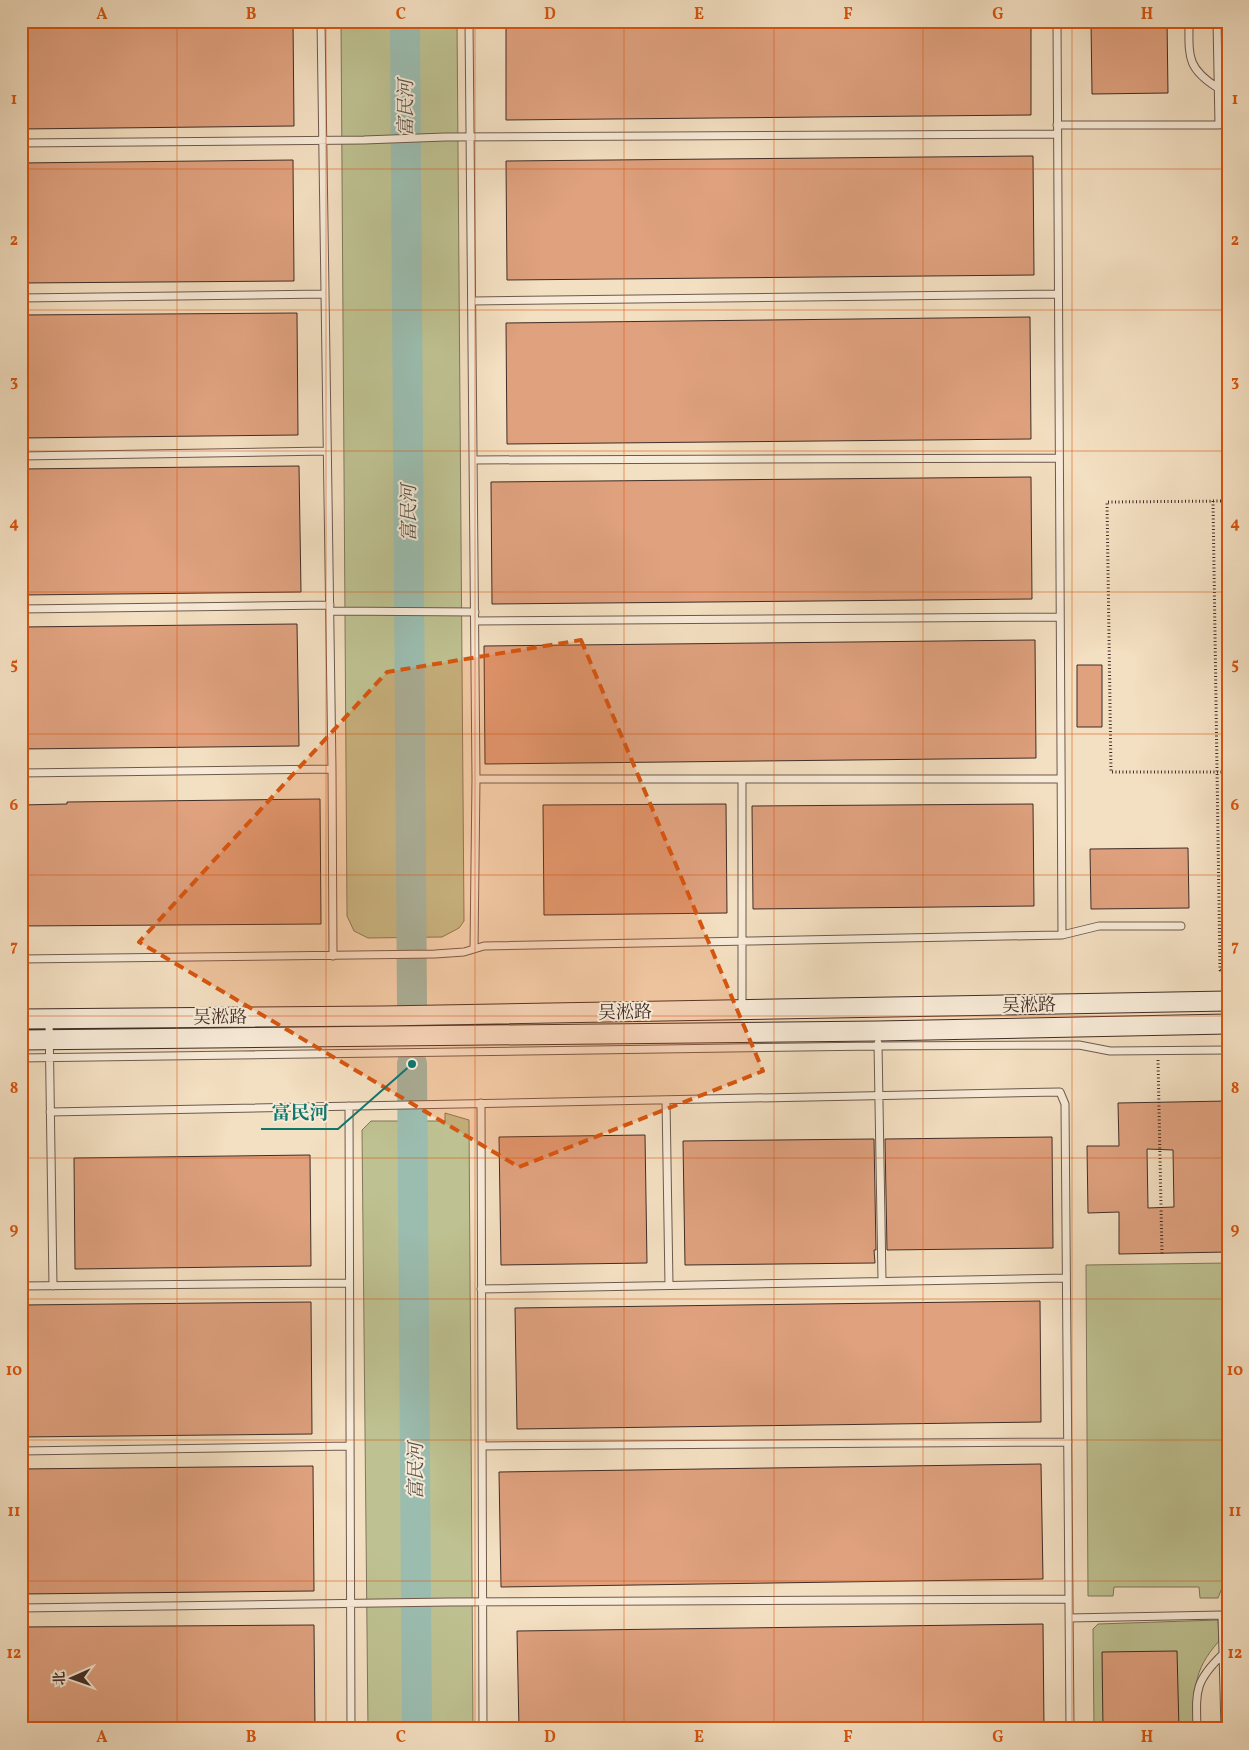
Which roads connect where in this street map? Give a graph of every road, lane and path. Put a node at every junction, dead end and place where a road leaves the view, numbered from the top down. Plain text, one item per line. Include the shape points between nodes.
1 (321, 21) edge
2 (469, 21) edge
3 (1057, 21) edge
4 (1188, 21) edge
5 (1217, 21) edge
6 (1228, 78) edge
7 (1218, 88) junction
8 (1057, 125) junction
9 (1057, 134) junction
10 (470, 137) junction
11 (323, 140) junction
12 (21, 143) edge
13 (325, 294) junction
14 (1058, 294) junction
15 (21, 298) edge
16 (472, 301) junction
17 (327, 451) junction
18 (21, 456) edge
19 (1059, 458) junction
20 (473, 460) junction
21 (1213, 501) junction
22 (1228, 501) edge
23 (330, 608) junction
24 (21, 609) edge
25 (475, 612) junction
26 (1060, 617) junction
27 (475, 621) junction
28 (332, 769) junction
29 (1217, 772) junction
30 (1228, 772) edge
31 (21, 773) edge
32 (476, 779) junction
33 (742, 779) junction
34 (1061, 779) junction
35 (1181, 926) dead end
36 (1062, 935) junction
37 (742, 941) junction
38 (474, 949) junction
39 (333, 956) junction
40 (21, 959) edge
41 (1228, 974) edge
42 (1228, 1001) edge
43 (742, 1010) junction
44 (49, 1018) junction
45 (21, 1019) edge
46 (878, 1024) junction
47 (1228, 1024) edge
48 (21, 1040) edge
49 (49, 1049) junction
50 (1158, 1050) junction
51 (1228, 1050) edge
52 (21, 1058) edge
53 (879, 1095) junction
54 (666, 1100) junction
55 (481, 1103) junction
56 (349, 1106) junction
57 (50, 1112) junction
58 (1162, 1255) dead end
59 (1066, 1278) junction
60 (882, 1280) junction
61 (349, 1283) junction
62 (670, 1285) junction
63 (21, 1286) edge
64 (53, 1286) junction
65 (482, 1289) junction
66 (1068, 1442) junction
67 (350, 1446) junction
68 (482, 1446) junction
69 (21, 1451) edge
70 (1069, 1599) junction
71 (483, 1602) junction
72 (350, 1604) junction
73 (21, 1608) edge
74 (1069, 1618) junction
75 (1224, 1651) edge
76 (351, 1729) edge
77 (483, 1729) edge
78 (1070, 1729) edge
79 (1197, 1729) edge
80 (1225, 1729) edge

1 - 11 lane
2 - 10 lane
3 - 8 lane
4 - 7 lane via 1192,64 1203,79
5 - 7 lane
6 - 7 lane
7 - 8 lane via 1218,125
8 - 9 lane
9 - 10 lane
9 - 14 lane
10 - 11 lane
10 - 16 lane
11 - 12 lane
11 - 13 lane
13 - 15 lane
13 - 17 lane
14 - 16 lane
14 - 19 lane
16 - 20 lane
17 - 18 lane
17 - 23 lane
19 - 20 lane
19 - 26 lane
20 - 25 lane
21 - 22 path
21 - 29 path
21 - 29 path via 1107,502 1109,677 1111,772
23 - 24 lane
23 - 25 lane
23 - 28 lane
25 - 27 lane
26 - 27 lane
26 - 34 lane
27 - 32 lane
28 - 31 lane
28 - 39 lane
29 - 30 path
29 - 41 path via 1220,970
32 - 33 lane
32 - 38 lane
33 - 34 lane
33 - 37 lane
34 - 36 lane
35 - 36 lane via 1099,926
36 - 37 lane
37 - 38 lane via 484,946
37 - 43 lane
38 - 39 lane via 435,954
39 - 40 lane
42 - 46 main road, 吴淞路
43 - 44 main road, 吴淞路
43 - 46 main road, 吴淞路
44 - 45 main road, 吴淞路
44 - 49 lane
46 - 47 main road, 吴淞路
46 - 49 main road, 吴淞路
46 - 50 lane via 1110,1051
46 - 53 lane
48 - 49 main road, 吴淞路
49 - 52 lane
49 - 57 lane
50 - 51 lane
50 - 58 path
53 - 54 lane
53 - 59 lane via 1060,1092 1065,1104
53 - 60 lane
54 - 55 lane
54 - 62 lane
55 - 56 lane
55 - 65 lane
56 - 57 lane
56 - 61 lane
57 - 64 lane
59 - 60 lane
59 - 66 lane
60 - 62 lane
61 - 64 lane
61 - 67 lane
62 - 65 lane
63 - 64 lane
65 - 68 lane
66 - 68 lane
66 - 70 lane
67 - 69 lane
67 - 72 lane
68 - 71 lane
70 - 71 lane
70 - 74 lane
71 - 72 lane
71 - 77 lane
72 - 73 lane
72 - 76 lane
74 - 75 lane via 1222,1615
74 - 78 lane
75 - 79 lane via 1206,1672 1196,1693
75 - 80 lane

